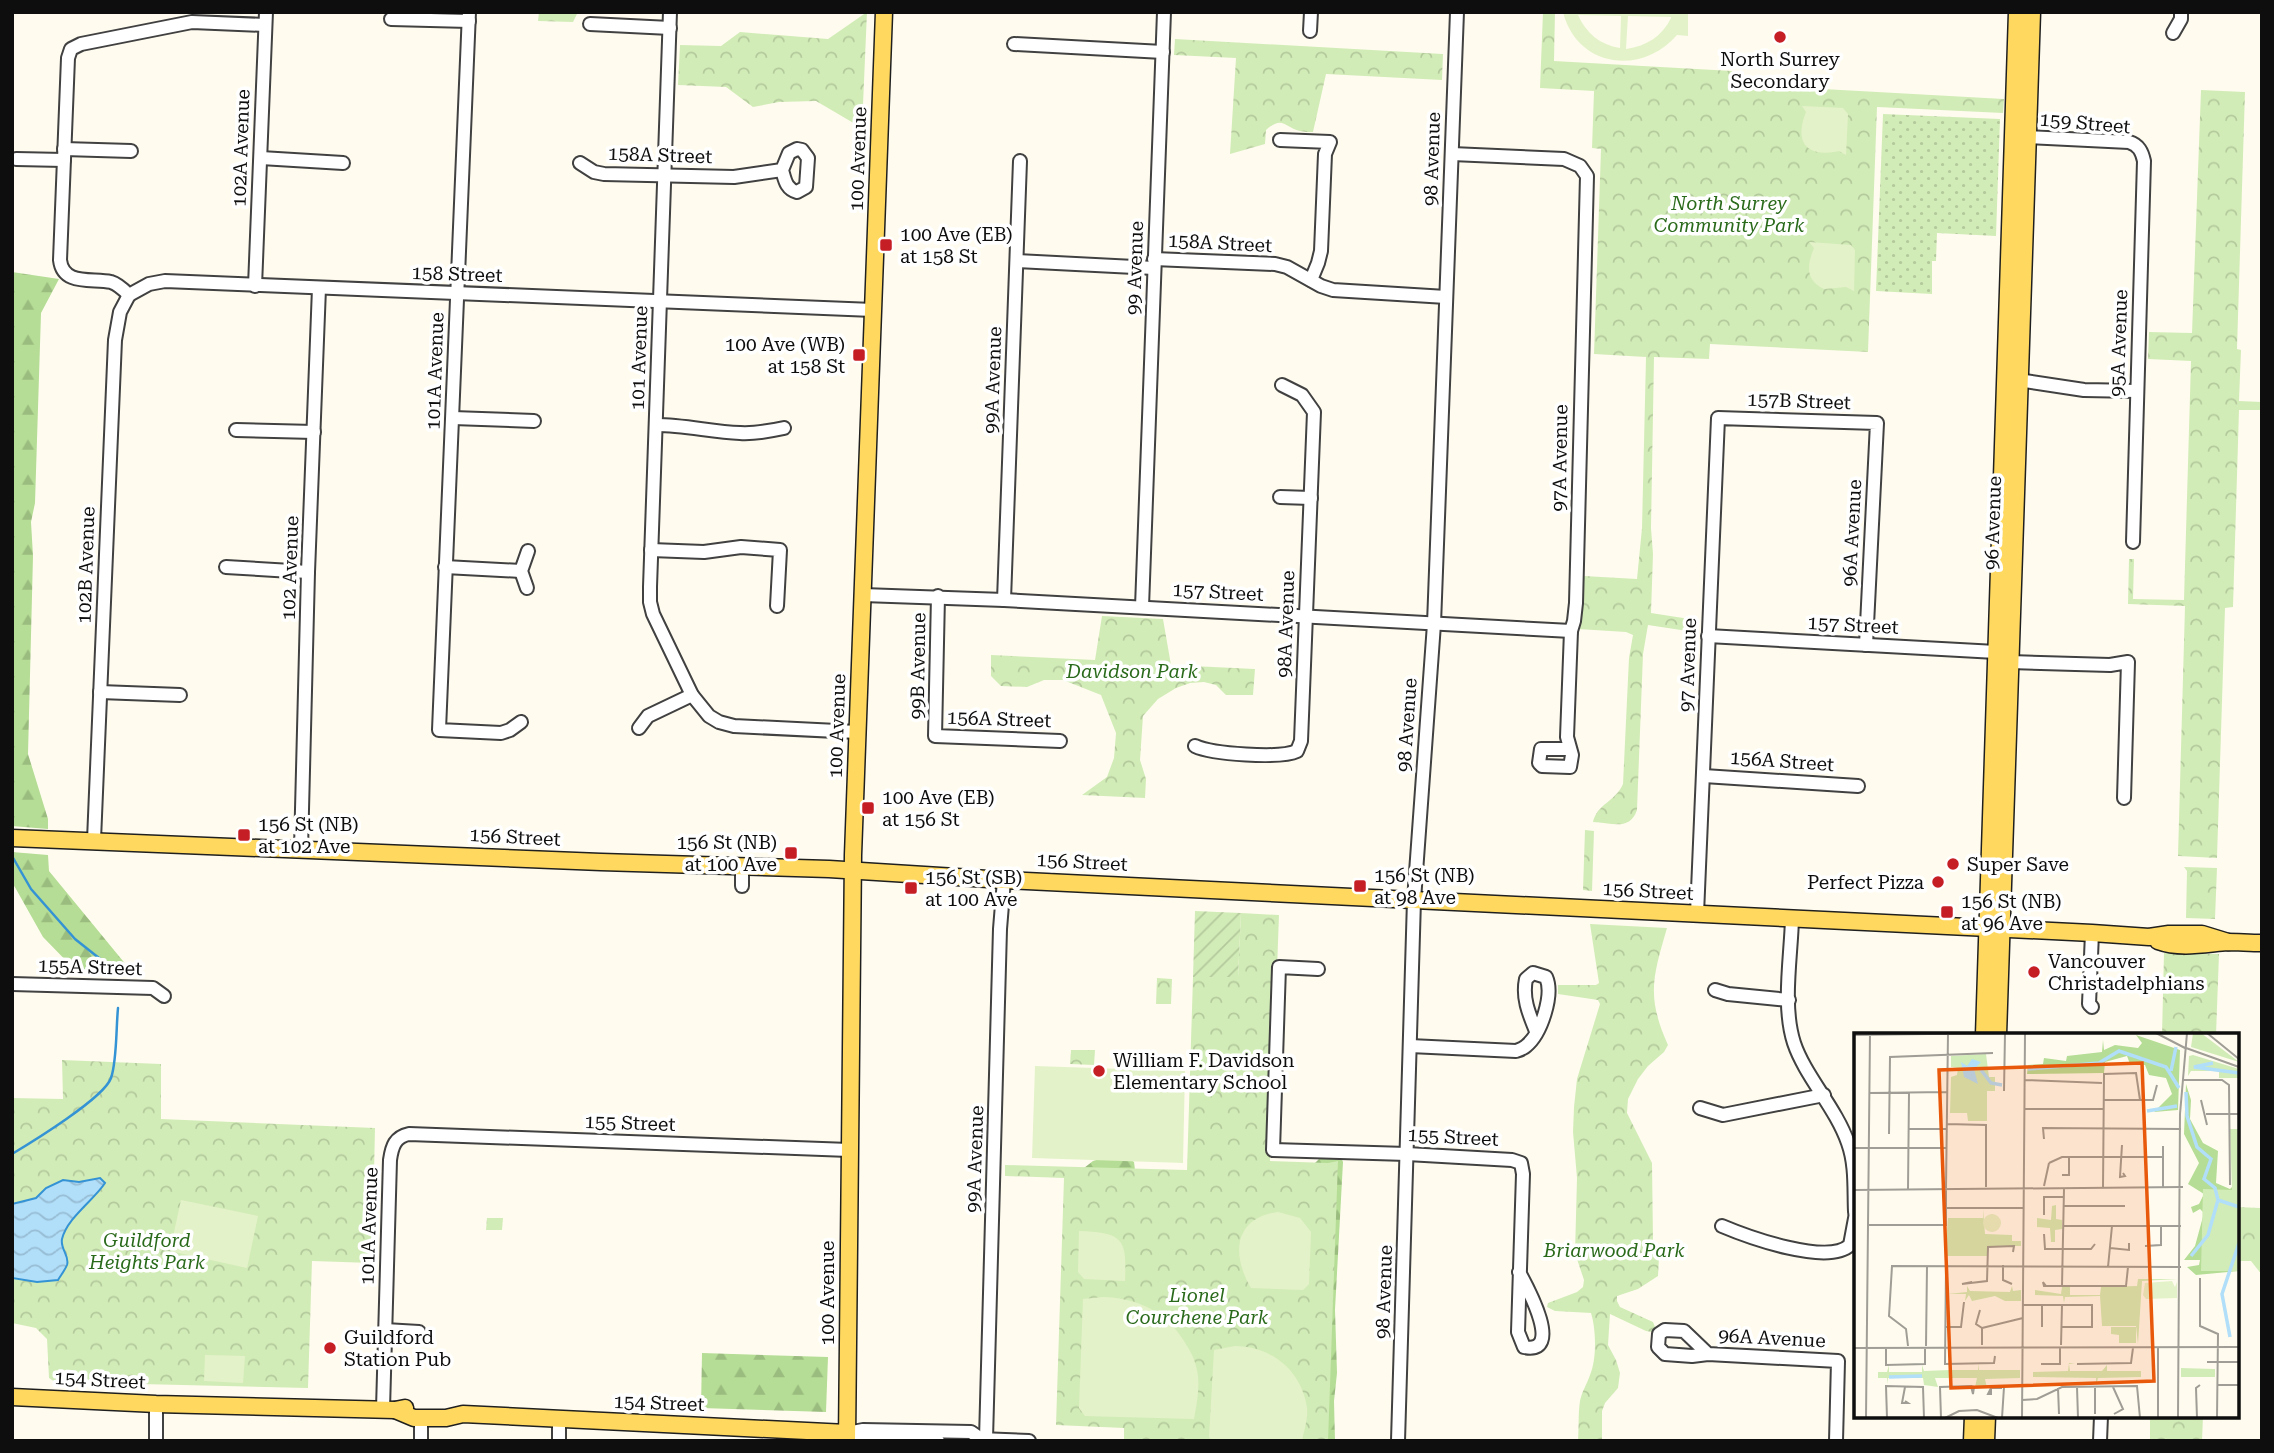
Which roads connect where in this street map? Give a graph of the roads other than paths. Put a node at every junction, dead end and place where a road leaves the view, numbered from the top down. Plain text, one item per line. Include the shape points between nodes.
1 (670, 12) edge
2 (884, 12) edge
3 (1164, 12) edge
4 (1311, 12) edge
5 (1457, 12) edge
6 (2017, 12) edge
7 (2032, 12) edge
8 (2181, 12) edge
9 (469, 17) edge
10 (265, 18) edge
11 (391, 19) dead end
12 (590, 24) dead end
13 (670, 28) junction
14 (1310, 31) dead end
15 (2173, 33) dead end
16 (1014, 44) dead end
17 (1163, 52) junction
18 (2028, 137) junction
19 (1280, 140) dead end
20 (2139, 148) joint
21 (131, 151) dead end
22 (1452, 154) junction
23 (64, 155) junction
24 (261, 158) junction
25 (16, 159) dead end
26 (1020, 161) dead end
27 (343, 163) dead end
28 (580, 163) dead end
29 (782, 170) dead end
30 (664, 175) junction
31 (1017, 261) junction
32 (1154, 263) junction
33 (1311, 281) junction
34 (255, 286) junction
35 (319, 288) junction
36 (457, 294) junction
37 (129, 295) junction
38 (1446, 297) junction
39 (660, 300) junction
40 (873, 310) junction
41 (2012, 379) junction
42 (1282, 384) dead end
43 (2137, 391) junction
44 (453, 418) junction
45 (1718, 418) joint
46 (534, 421) dead end
47 (1877, 424) joint
48 (656, 425) junction
49 (784, 428) dead end
50 (236, 430) dead end
51 (314, 432) junction
52 (1280, 496) dead end
53 (1311, 498) junction
54 (2133, 541) dead end
55 (651, 550) junction
56 (528, 551) dead end
57 (226, 567) dead end
58 (445, 567) junction
59 (521, 571) junction
60 (308, 572) junction
61 (1999, 583) junction
62 (527, 589) dead end
63 (863, 595) junction
64 (938, 596) junction
65 (1004, 600) junction
66 (777, 606) dead end
67 (1142, 607) junction
68 (1305, 616) junction
69 (1434, 624) junction
70 (1571, 631) junction
71 (1708, 636) junction
72 (1866, 645) junction
73 (1996, 652) junction
74 (2010, 662) junction
75 (100, 692) junction
76 (180, 695) dead end
77 (692, 695) junction
78 (521, 722) dead end
79 (639, 728) dead end
80 (857, 732) junction
81 (935, 736) joint
82 (1060, 741) dead end
83 (1195, 746) dead end
84 (1569, 748) dead end
85 (1704, 776) junction
86 (1858, 786) dead end
87 (2124, 798) dead end
88 (12, 838) edge
89 (94, 840) junction
90 (301, 849) junction
91 (742, 866) junction
92 (853, 871) junction
93 (1004, 880) junction
94 (742, 886) dead end
95 (1414, 901) junction
96 (1697, 914) junction
97 (1793, 919) junction
98 (1994, 928) junction
99 (2092, 933) junction
100 (2262, 943) edge
101 (1318, 969) dead end
102 (12, 984) edge
103 (1715, 990) dead end
104 (164, 996) dead end
105 (1789, 1000) junction
106 (2092, 1007) dead end
107 (1536, 1031) dead end
108 (1984, 1033) edge
109 (1998, 1033) edge
110 (1410, 1046) junction
111 (1824, 1095) junction
112 (1700, 1108) dead end
113 (409, 1134) joint
114 (849, 1150) junction
115 (1407, 1154) junction
116 (1854, 1166) edge
117 (1854, 1218) edge
118 (1722, 1226) dead end
119 (1519, 1272) junction
120 (385, 1330) junction
121 (419, 1332) dead end
122 (1708, 1354) dead end
123 (12, 1397) edge
124 (156, 1404) junction
125 (389, 1410) junction
126 (463, 1415) junction
127 (421, 1418) junction
128 (1973, 1418) edge
129 (1987, 1418) edge
130 (2101, 1418) edge
131 (559, 1420) junction
132 (849, 1436) edge
133 (981, 1439) edge
134 (156, 1441) edge
135 (421, 1441) edge
136 (559, 1441) edge
137 (938, 1441) edge
138 (1029, 1441) edge
139 (1398, 1441) edge
140 (1836, 1441) edge
141 (1972, 1441) edge
142 (1986, 1441) edge
143 (2100, 1441) edge

1 - 13 street, 101 Avenue
2 - 40 main road, 100 Avenue
3 - 17 street, 99 Avenue
4 - 14 street
5 - 22 street, 98 Avenue
6 - 41 main road, 96 Avenue
7 - 18 main road, 96 Avenue
8 - 15 street
9 - 11 street
9 - 36 street, 101A Avenue
10 - 23 street via 192,22 71,49
10 - 24 street, 102A Avenue
12 - 13 street
13 - 30 street, 101 Avenue
16 - 17 street
17 - 32 street, 99 Avenue
18 - 20 street, 159 Street via 2129,142
18 - 41 main road, 96 Avenue
19 - 33 street via 1330,142 1325,154 1320,257
20 - 43 street, 95A Avenue via 2144,162
21 - 23 street
22 - 38 street, 98 Avenue
22 - 70 street, 97A Avenue via 1564,159 1576,163 1587,176 1576,603
23 - 25 street
23 - 37 street via 63,271 71,278 113,282
24 - 27 street
24 - 34 street, 102A Avenue
26 - 31 street, 99A Avenue
28 - 30 street, 158A Street via 604,174
29 - 30 street, 158A Street via 734,177
30 - 39 street, 101 Avenue
31 - 32 street, 158A Street
31 - 65 street, 99A Avenue
32 - 33 street, 158A Street via 1268,262
32 - 67 street, 99 Avenue via 1149,525
33 - 38 street, 158A Street via 1342,292
34 - 35 street, 158 Street
34 - 37 street, 158 Street via 165,281
35 - 36 street, 158 Street
35 - 51 street, 102 Avenue
36 - 39 street, 158 Street
36 - 44 street, 101A Avenue
37 - 75 street, 102B Avenue via 120,312 115,340
38 - 69 street, 98 Avenue
39 - 40 street, 158 Street
39 - 48 street, 101 Avenue
40 - 63 main road, 100 Avenue
41 - 43 street via 2084,390
41 - 61 main road, 96 Avenue
41 - 74 main road, 96 Avenue
42 - 53 street, 98A Avenue via 1302,395 1314,412
43 - 54 street, 95A Avenue
44 - 46 street
44 - 58 street, 101A Avenue
45 - 47 street, 157B Street
45 - 71 street, 97 Avenue
47 - 72 street, 96A Avenue
48 - 49 street via 740,433
48 - 55 street, 101 Avenue
50 - 51 street
51 - 60 street, 102 Avenue
52 - 53 street
53 - 68 street, 98A Avenue
55 - 66 street via 780,550
55 - 77 street, 101 Avenue via 651,606
56 - 59 street
57 - 60 street
58 - 59 street
58 - 78 street, 101A Avenue via 439,730 501,733
59 - 62 street
60 - 90 street, 102 Avenue
61 - 73 main road, 96 Avenue
61 - 74 main road via 2004,608 2003,650
63 - 64 street, 157 Street
63 - 80 main road, 100 Avenue
64 - 65 street, 157 Street
64 - 81 street, 99B Avenue
65 - 67 street, 157 Street
67 - 68 street, 157 Street
68 - 69 street, 157 Street
68 - 83 street, 98A Avenue via 1302,736 1297,751 1277,755 1206,751
69 - 70 street, 157 Street
69 - 95 street, 98 Avenue
70 - 84 street, 97A Avenue
71 - 72 street, 157 Street
71 - 85 street, 97 Avenue
72 - 73 street, 157 Street
73 - 98 main road, 96 Avenue
74 - 87 street via 2128,662
74 - 98 main road, 96 Avenue
75 - 76 street
75 - 89 street, 102B Avenue
77 - 79 street via 648,716
77 - 80 street via 709,716 734,726
80 - 92 main road, 100 Avenue
81 - 82 street, 156A Street
85 - 86 street, 156A Street
85 - 96 street, 97 Avenue
88 - 89 main road, 156 Street
89 - 90 main road, 156 Street
90 - 91 main road, 156 Street
91 - 92 main road, 156 Street
91 - 94 street
92 - 93 main road, 156 Street
92 - 114 main road, 100 Avenue
93 - 95 main road, 156 Street
93 - 133 street, 99A Avenue
95 - 96 main road, 156 Street
95 - 110 street, 98 Avenue
96 - 97 main road, 156 Street
97 - 98 main road, 156 Street
97 - 105 street
98 - 99 main road, 156 Street
98 - 108 main road, 96 Avenue
98 - 109 main road, 96 Avenue
99 - 100 main road, 156 Street via 2149,937 2168,944
99 - 106 street
101 - 115 street, 155 Street via 1279,967 1273,1150
102 - 104 street, 155A Street via 153,988
103 - 105 street
105 - 111 street via 1794,1042
107 - 110 street via 1527,1046 1516,1051
110 - 115 street, 98 Avenue
111 - 112 street via 1723,1115
111 - 116 street via 1841,1126
113 - 114 street, 155 Street
113 - 120 street, 101A Avenue via 394,1143 390,1160
114 - 132 main road, 100 Avenue
115 - 119 street, 155 Street via 1521,1163
115 - 139 street, 98 Avenue
117 - 118 street via 1849,1247 1827,1253 1774,1243
119 - 119 street, 155 Street via 1540,1317 1542,1336 1531,1349 1524,1347 1518,1332
120 - 121 street
120 - 125 street, 101A Avenue
122 - 140 street, 96A Avenue via 1839,1361
123 - 124 main road, 154 Street
124 - 125 main road, 154 Street
124 - 134 street
125 - 126 main road, 154 Street via 447,1408
125 - 127 main road, 154 Street
126 - 127 main road, 154 Street
126 - 131 main road, 154 Street
127 - 135 street
128 - 141 main road
129 - 142 main road
130 - 143 street
131 - 132 main road, 154 Street
131 - 136 street
132 - 133 street, 154 Street via 863,1430 971,1432
132 - 137 street, 154 Street
133 - 138 street, 154 Street

